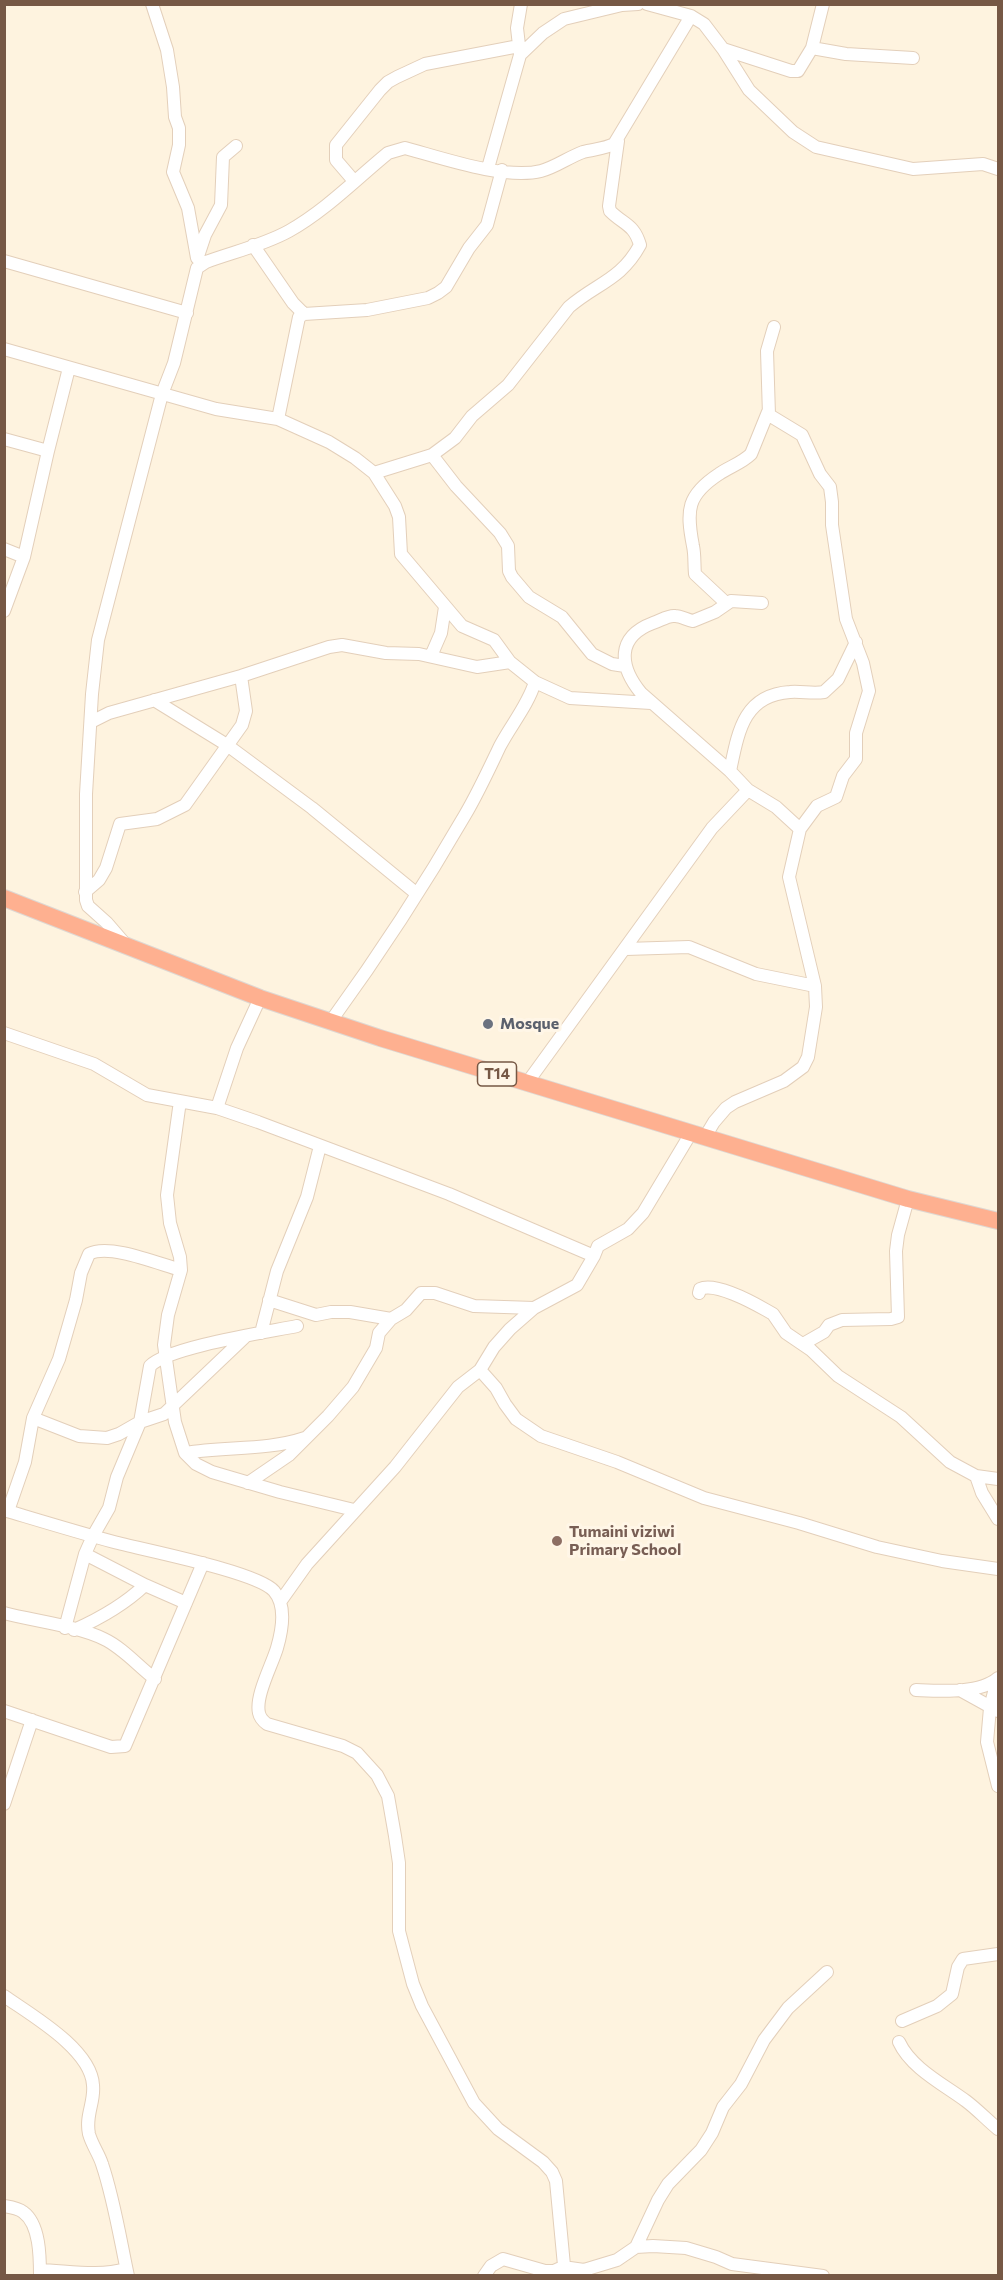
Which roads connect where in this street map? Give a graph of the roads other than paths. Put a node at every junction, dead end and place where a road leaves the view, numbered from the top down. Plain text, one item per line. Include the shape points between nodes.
1 (152, 4) edge
2 (521, 4) edge
3 (638, 4) edge
4 (647, 4) edge
5 (823, 4) edge
6 (691, 16) junction
7 (812, 48) junction
8 (723, 49) junction
9 (519, 51) junction
10 (913, 58) dead end
11 (618, 141) junction
12 (236, 146) dead end
13 (488, 168) junction
14 (999, 169) edge
15 (502, 170) junction
16 (354, 181) junction
17 (253, 245) junction
18 (4, 261) edge
19 (198, 263) junction
20 (188, 313) junction
21 (303, 314) junction
22 (774, 327) dead end
23 (4, 349) edge
24 (69, 368) junction
25 (162, 394) junction
26 (768, 412) junction
27 (278, 419) junction
28 (4, 439) edge
29 (48, 451) junction
30 (432, 455) junction
31 (374, 473) junction
32 (4, 549) edge
33 (24, 557) junction
34 (726, 603) junction
35 (762, 603) dead end
36 (445, 607) junction
37 (4, 611) edge
38 (856, 642) junction
39 (431, 656) junction
40 (510, 662) junction
41 (625, 666) junction
42 (241, 676) junction
43 (535, 682) junction
44 (154, 700) junction
45 (651, 703) junction
46 (91, 722) junction
47 (227, 744) junction
48 (730, 771) junction
49 (748, 790) junction
50 (800, 829) junction
51 (85, 892) junction
52 (417, 894) junction
53 (4, 898) edge
54 (126, 946) junction
55 (626, 949) junction
56 (815, 986) junction
57 (260, 998) junction
58 (330, 1021) junction
59 (4, 1032) edge
60 (527, 1083) junction
61 (180, 1101) junction
62 (217, 1108) junction
63 (698, 1135) junction
64 (320, 1146) junction
65 (908, 1199) junction
66 (998, 1220) edge
67 (594, 1256) junction
68 (181, 1270) junction
69 (699, 1293) dead end
70 (269, 1300) junction
71 (534, 1308) junction
72 (391, 1319) junction
73 (297, 1326) dead end
74 (261, 1333) junction
75 (246, 1336) junction
76 (803, 1344) junction
77 (164, 1356) junction
78 (480, 1370) junction
79 (174, 1406) junction
80 (33, 1418) junction
81 (146, 1420) junction
82 (177, 1431) junction
83 (306, 1438) junction
84 (185, 1453) junction
85 (976, 1476) junction
86 (999, 1479) edge
87 (248, 1483) junction
88 (354, 1510) junction
89 (6, 1511) edge
90 (999, 1519) edge
91 (93, 1536) junction
92 (85, 1554) junction
93 (203, 1563) junction
94 (999, 1569) edge
95 (145, 1585) junction
96 (280, 1602) junction
97 (186, 1603) junction
98 (4, 1613) edge
99 (70, 1629) junction
100 (155, 1679) junction
101 (998, 1679) edge
102 (916, 1690) dead end
103 (960, 1690) junction
104 (994, 1710) edge
105 (4, 1711) edge
106 (32, 1720) junction
107 (999, 1786) edge
108 (4, 1804) edge
109 (999, 1954) edge
110 (827, 1972) dead end
111 (4, 1996) edge
112 (902, 2021) dead end
113 (899, 2042) dead end
114 (999, 2129) edge
115 (4, 2206) edge
116 (636, 2247) junction
117 (564, 2271) edge
118 (127, 2272) edge
119 (40, 2273) edge
120 (484, 2276) edge
121 (823, 2276) edge

1 - 19 street via 173,87 178,128 173,172 188,208
2 - 9 street
3 - 9 street via 564,19
4 - 6 street
5 - 7 street
6 - 8 street via 704,24
6 - 11 street
7 - 8 street via 796,72
7 - 10 street
8 - 14 street via 749,90 793,132 816,147 913,169 983,164
9 - 13 street
9 - 16 street via 425,64 388,82 336,145 336,160
11 - 15 street via 541,171
11 - 30 street via 609,206 637,234 639,245 632,259 614,277 569,307 508,385 472,416 455,438
12 - 19 street via 223,157 221,204 205,235
13 - 15 street
13 - 16 street via 405,148 388,153
15 - 21 street via 487,225 438,293 367,310
16 - 17 street via 306,220
17 - 19 street
17 - 21 street
18 - 20 street
19 - 20 street
20 - 25 street
21 - 27 street via 297,324
22 - 26 street via 767,351
23 - 24 street
24 - 25 street
24 - 29 street
25 - 27 street
25 - 46 street via 98,640
26 - 34 street via 751,454 718,474 694,495 691,504 695,574
26 - 38 street via 802,435 830,487 846,619
27 - 31 street via 329,442
28 - 29 street
29 - 33 street
30 - 31 street
30 - 41 street via 500,533 508,546 509,571 529,597 562,618 592,654
31 - 36 street via 399,517 401,554
32 - 33 street
33 - 37 street
34 - 35 street
34 - 41 street via 693,621 675,616 644,626 627,643
36 - 39 street via 441,633
36 - 40 street via 462,626 494,640
38 - 48 street via 838,679 824,692 772,695 751,707
38 - 50 street via 869,692 856,733 856,759 843,776 836,797 817,806
39 - 40 street via 477,667
39 - 42 street via 329,646
40 - 43 street
41 - 45 street via 633,684
42 - 44 street
42 - 47 street via 246,711 242,725
43 - 45 street via 570,698
43 - 52 street via 466,814
44 - 46 street
44 - 47 street
45 - 48 street
46 - 51 street
47 - 51 street via 185,805 157,819 120,824 106,868
47 - 52 street
48 - 49 street
49 - 50 street via 776,807
49 - 55 street via 712,828
50 - 56 street via 789,877
51 - 54 street via 88,906
52 - 58 street
53 - 54 highway, T14
54 - 57 highway, T14
55 - 56 street via 689,947 756,974
55 - 60 street
56 - 63 street via 811,1045 803,1067 784,1081 735,1102
57 - 58 highway, T14
57 - 62 street via 237,1048
58 - 60 highway, T14
59 - 61 street via 94,1064 147,1095
60 - 63 highway, T14
61 - 62 street
61 - 68 street via 167,1195
62 - 64 street
63 - 65 highway, T14
63 - 67 street via 643,1213 628,1229 598,1245
64 - 67 street via 438,1190
64 - 70 street via 307,1197
65 - 66 highway, T14
65 - 76 street via 896,1251 898,1317 842,1320 828,1325 824,1332
67 - 71 street via 577,1284
68 - 77 street via 168,1315
68 - 80 street via 101,1250 89,1254 58,1359
69 - 76 street via 704,1287 716,1287 758,1305 773,1314 786,1333
70 - 72 street via 316,1315 350,1312
70 - 74 street
71 - 72 street via 474,1306 435,1293 421,1293 406,1310
71 - 78 street via 494,1347
72 - 83 street via 379,1333 376,1348 353,1387
73 - 74 street
74 - 75 street
75 - 77 street
75 - 79 street
76 - 85 street via 838,1376 901,1417 950,1462
77 - 79 street
77 - 81 street via 150,1366
78 - 88 street via 458,1387 395,1467
78 - 94 street via 516,1419 541,1437 617,1462 704,1498 877,1547
79 - 81 street
79 - 82 street
80 - 81 street via 93,1438 119,1434
80 - 89 street via 25,1462
81 - 82 street via 159,1420
81 - 91 street
82 - 84 street
83 - 84 street via 253,1448
83 - 87 street via 282,1461
84 - 87 street via 212,1472
85 - 86 street
85 - 90 street
87 - 88 street
88 - 96 street
89 - 91 street
91 - 92 street
91 - 93 street
92 - 95 street
92 - 99 street
93 - 96 street via 262,1582 274,1590
93 - 97 street
95 - 97 street
95 - 99 street via 112,1611
96 - 117 street via 282,1634 262,1691 259,1716 267,1724 343,1746 357,1753 377,1775 388,1796 395,1836 399,1931 413,1984 474,2103 498,2129 552,2172
97 - 100 street
98 - 99 street
99 - 100 street via 118,1647
100 - 106 street via 125,1746 111,1747
101 - 103 street via 989,1685
101 - 104 street
102 - 103 street
103 - 104 street
104 - 107 street via 987,1742
105 - 106 street
106 - 108 street
109 - 112 street via 963,1959 952,1994 937,2006
110 - 116 street via 788,2008 764,2040 701,2150 658,2200
111 - 118 street via 61,2036 76,2050 91,2076 88,2132 105,2175
113 - 114 street via 926,2072
115 - 119 street via 22,2211 30,2219 38,2244
116 - 117 street via 602,2266
116 - 121 street via 686,2248 732,2264
117 - 120 street via 544,2271 502,2259
118 - 119 street

